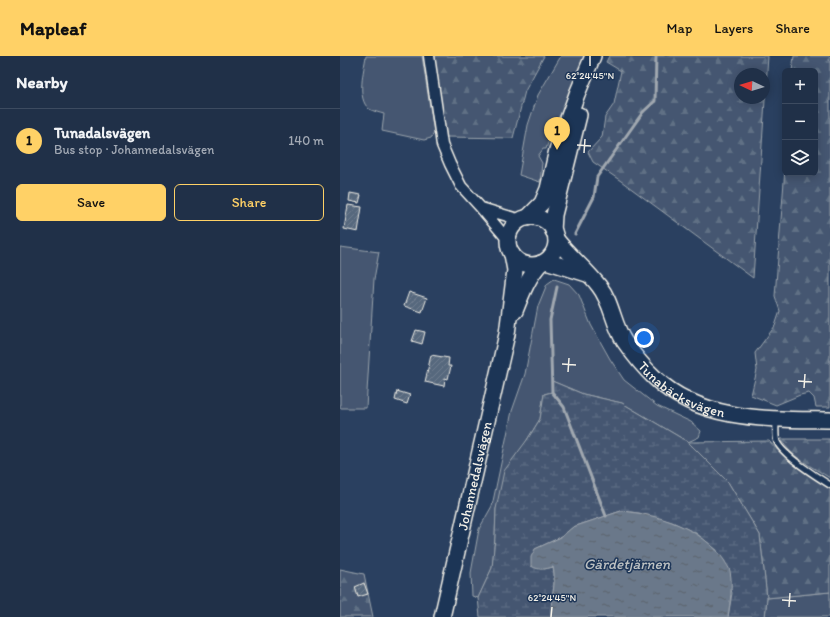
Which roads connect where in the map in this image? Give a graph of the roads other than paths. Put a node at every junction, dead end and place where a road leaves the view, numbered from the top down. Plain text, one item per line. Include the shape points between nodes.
1 (429, 56) edge
2 (592, 58) edge
3 (482, 208) junction
4 (524, 219) junction
5 (555, 235) junction
6 (510, 247) junction
7 (544, 262) junction
8 (588, 274) junction
9 (507, 334) junction
10 (776, 419) junction
11 (830, 420) edge
12 (830, 485) edge
13 (442, 617) edge

1 - 3 street via 442,145 461,186
2 - 4 main road via 557,150 548,189 542,203
2 - 5 main road via 587,89 554,215
3 - 4 street via 507,217
3 - 6 street
4 - 5 main road via 534,217 544,220
4 - 6 main road via 513,226 510,232
5 - 7 main road via 552,254
5 - 8 main road, Tunabäcksvägen
6 - 7 main road via 516,259 526,264
6 - 9 main road, Johannedalsvägen via 515,270
7 - 8 main road
7 - 9 main road, Johannedalsvägen via 525,284
8 - 10 main road, Tunabäcksvägen via 605,296 623,338 631,350 666,388 713,410
9 - 13 main road, Johannedalsvägen
10 - 11 main road, Tunabäcksvägen
10 - 12 lane via 776,440 780,447

